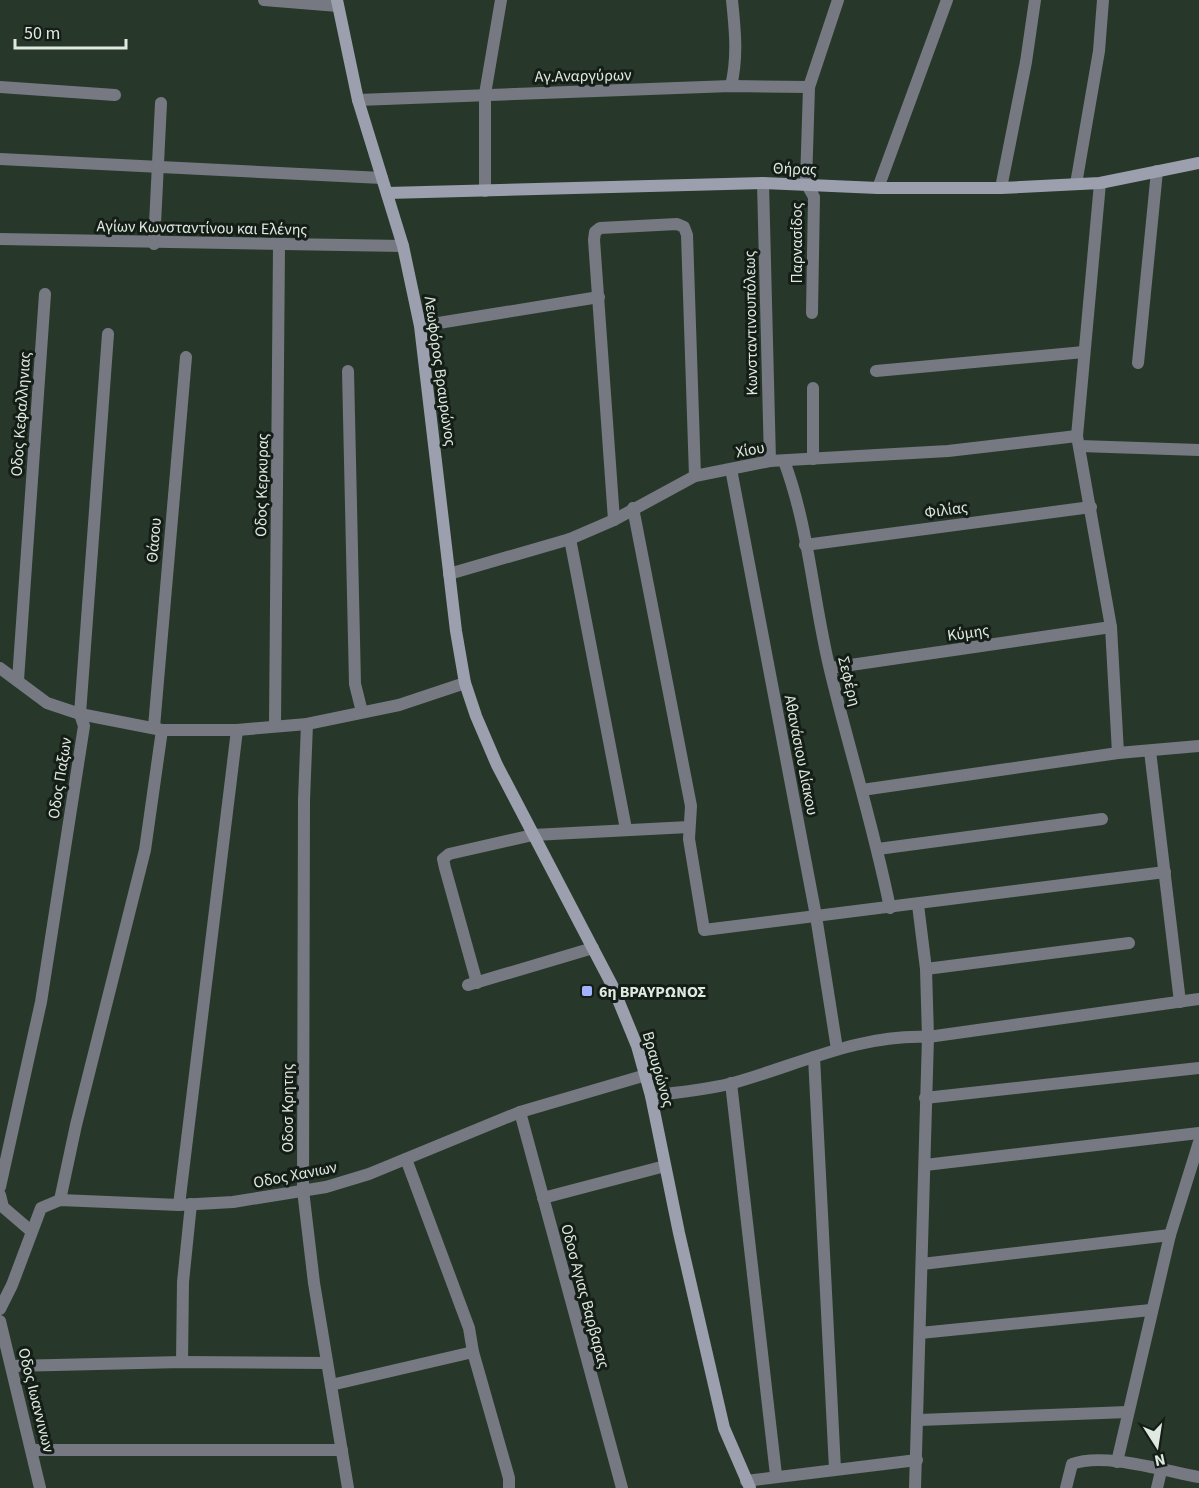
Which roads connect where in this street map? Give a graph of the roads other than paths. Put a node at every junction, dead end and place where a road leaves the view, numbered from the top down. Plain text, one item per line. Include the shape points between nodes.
1 (264, 0) edge
2 (501, 0) edge
3 (732, 0) edge
4 (838, 0) edge
5 (947, 0) edge
6 (1035, 0) edge
7 (1103, 0) edge
8 (337, 3) edge
9 (731, 86) junction
10 (0, 87) edge
11 (809, 87) junction
12 (485, 94) junction
13 (115, 95) dead end
14 (358, 100) junction
15 (161, 103) dead end
16 (0, 159) edge
17 (1199, 162) edge
18 (158, 166) junction
19 (1157, 171) junction
20 (382, 178) junction
21 (763, 183) junction
22 (806, 183) junction
23 (1100, 183) junction
24 (1076, 184) junction
25 (878, 188) junction
26 (1001, 188) junction
27 (485, 191) junction
28 (387, 194) junction
29 (0, 239) edge
30 (153, 244) junction
31 (279, 245) junction
32 (403, 246) junction
33 (45, 294) dead end
34 (599, 297) junction
35 (812, 313) dead end
36 (420, 326) junction
37 (108, 334) dead end
38 (1083, 352) junction
39 (186, 357) dead end
40 (1137, 363) dead end
41 (348, 371) dead end
42 (876, 371) dead end
43 (813, 388) dead end
44 (1078, 441) junction
45 (1199, 450) edge
46 (813, 459) junction
47 (770, 461) junction
48 (784, 461) junction
49 (731, 469) junction
50 (695, 476) junction
51 (1091, 507) junction
52 (633, 508) junction
53 (614, 520) junction
54 (570, 539) junction
55 (805, 545) junction
56 (449, 574) junction
57 (1111, 627) junction
58 (0, 668) edge
59 (830, 669) junction
60 (18, 680) junction
61 (465, 683) junction
62 (362, 712) junction
63 (80, 714) junction
64 (307, 724) junction
65 (275, 725) junction
66 (158, 728) junction
67 (237, 730) junction
68 (1199, 746) edge
69 (1150, 751) junction
70 (1118, 753) junction
71 (862, 790) junction
72 (1102, 819) dead end
73 (689, 827) junction
74 (626, 829) junction
75 (533, 835) junction
76 (878, 849) junction
77 (1165, 872) junction
78 (918, 905) junction
79 (890, 908) junction
80 (816, 916) junction
81 (1129, 943) dead end
82 (593, 948) junction
83 (926, 969) junction
84 (1199, 999) edge
85 (1180, 1002) junction
86 (928, 1037) junction
87 (837, 1049) junction
88 (814, 1057) junction
89 (1199, 1068) edge
90 (646, 1075) junction
91 (731, 1083) junction
92 (651, 1096) junction
93 (925, 1098) junction
94 (520, 1112) junction
95 (1199, 1133) edge
96 (1198, 1146) edge
97 (406, 1159) junction
98 (925, 1165) junction
99 (665, 1166) junction
100 (0, 1187) edge
101 (303, 1190) junction
102 (0, 1195) edge
103 (543, 1198) junction
104 (60, 1200) junction
105 (185, 1204) junction
106 (31, 1231) junction
107 (1170, 1235) junction
108 (922, 1264) junction
109 (0, 1309) edge
110 (1151, 1310) junction
111 (0, 1321) edge
112 (920, 1333) junction
113 (473, 1352) junction
114 (182, 1362) junction
115 (327, 1363) junction
116 (12, 1365) junction
117 (331, 1385) junction
118 (1128, 1412) junction
119 (919, 1420) junction
120 (32, 1450) junction
121 (342, 1450) junction
122 (917, 1460) junction
123 (1117, 1462) junction
124 (835, 1469) junction
125 (1161, 1471) junction
126 (776, 1475) junction
127 (1198, 1475) edge
128 (748, 1484) edge
129 (40, 1488) edge
130 (348, 1488) edge
131 (509, 1488) edge
132 (622, 1488) edge
133 (915, 1488) edge
134 (1066, 1488) edge
135 (1157, 1488) edge

1 - 8 street
2 - 12 street
3 - 9 street via 736,31
4 - 11 street, Παρνασίδος
5 - 25 street
6 - 26 street
7 - 24 street
8 - 14 main road, Λεωφόρος Βραυρώνος
9 - 11 street, Αγ.Αναργύρων
9 - 12 street, Αγ.Αναργύρων
10 - 13 street
11 - 22 street, Παρνασίδος
12 - 14 street, Αγ.Αναργύρων
12 - 27 street
14 - 20 main road, Λεωφόρος Βραυρώνος
15 - 18 street
16 - 18 street
17 - 19 main road, Θήρας
18 - 20 street
18 - 30 street
19 - 23 main road, Θήρας
19 - 40 street
20 - 28 main road, Λεωφόρος Βραυρώνος
21 - 22 main road, Θήρας
21 - 27 main road, Θήρας
21 - 47 street, Κωνσταντινουπόλεως
22 - 25 main road, Θήρας
22 - 35 street, Παρνασίδος via 814,196
23 - 24 main road, Θήρας
23 - 38 street
24 - 26 main road, Θήρας
25 - 26 main road, Θήρας
27 - 28 main road, Θήρας
28 - 32 main road, Λεωφόρος Βραυρώνος
29 - 30 street, Αγίων Κωνσταντίνου και Ελένης
30 - 31 street, Αγίων Κωνσταντίνου και Ελένης
31 - 32 street, Αγίων Κωνσταντίνου και Ελένης
31 - 65 street, Οδος Κερκυρας
32 - 36 main road, Λεωφόρος Βραυρώνος
33 - 60 street, Οδος Κεφαλληνιας
34 - 36 street
34 - 50 street via 595,232 611,227 684,227
34 - 53 street
36 - 56 main road, Λεωφόρος Βραυρώνος
37 - 63 street, Οδος Παξων
38 - 42 street
38 - 44 street
39 - 66 street, Θάσου
41 - 62 street via 354,684
43 - 46 street
44 - 45 street, Χίου
44 - 46 street, Χίου
44 - 51 street
46 - 48 street, Χίου
47 - 48 street, Χίου
47 - 49 street, Χίου
48 - 55 street, Σεφέρη via 796,491
49 - 50 street, Χίου
49 - 80 street, Αθανάσιου Δίακου
50 - 52 street, Χίου
51 - 55 street, Φιλίας
51 - 57 street
52 - 53 street, Χίου
52 - 73 street via 691,806
53 - 54 street, Χίου
54 - 56 street, Χίου
54 - 74 street
55 - 59 street, Σεφέρη
56 - 61 main road, Λεωφόρος Βραυρώνος
57 - 59 street, Κύμης
57 - 70 street
58 - 60 street
59 - 71 street, Σεφέρη
60 - 63 street via 46,703
61 - 62 street via 399,705
61 - 75 main road, Βραυρώνος via 476,716
62 - 64 street
63 - 66 street
63 - 100 street, Οδος Παξων via 84,726 41,1002
64 - 65 street
64 - 101 street, Οδοσ Κρητης
65 - 67 street
66 - 67 street
66 - 104 street, Θάσου via 145,850
67 - 105 street
68 - 69 street
69 - 70 street
69 - 77 street
70 - 71 street
71 - 76 street, Σεφέρη
72 - 76 street
73 - 74 street
73 - 80 street via 704,930
74 - 75 street
75 - 82 main road, Βραυρώνος
75 - 82 street via 449,854 443,859 472,984
76 - 79 street, Σεφέρη
77 - 78 street
77 - 85 street
78 - 79 street
78 - 83 street
79 - 80 street
80 - 87 street, Αθανάσιου Δίακου
81 - 83 street
82 - 90 main road, Βραυρώνος via 625,1014
83 - 86 street
84 - 85 street
85 - 86 street
86 - 87 street via 900,1036
86 - 93 street
87 - 88 street
88 - 91 street
88 - 124 street
89 - 93 street
90 - 92 main road, Βραυρώνος
90 - 94 street, Οδος Χανιων
91 - 92 street
91 - 126 street
92 - 99 main road, Βραυρώνος
93 - 98 street
94 - 97 street, Οδος Χανιων
94 - 103 street, Οδοσ Αγιας Βαρβαρας
95 - 98 street
96 - 107 street
97 - 101 street, Οδος Χανιων via 347,1181
97 - 113 street via 469,1328
98 - 108 street
99 - 103 street
99 - 128 main road, Βραυρώνος via 724,1428
101 - 105 street, Οδος Χανιων via 233,1202
101 - 115 street, Οδοσ Κρητης
102 - 106 street via 3,1207
103 - 132 street, Οδοσ Αγιας Βαρβαρας
104 - 105 street, Οδος Χανιων
104 - 106 street via 41,1209
105 - 114 street
106 - 109 street
107 - 108 street
107 - 110 street
108 - 112 street
110 - 112 street
110 - 118 street
111 - 116 street, Οδος Ιωαννινων
112 - 119 street
113 - 117 street
113 - 131 street
114 - 115 street
114 - 116 street
115 - 117 street, Οδοσ Κρητης
116 - 120 street, Οδος Ιωαννινων
117 - 121 street, Οδοσ Κρητης
118 - 119 street
118 - 123 street
119 - 122 street
120 - 121 street
120 - 129 street, Οδος Ιωαννινων
121 - 130 street, Οδοσ Κρητης
122 - 124 street
122 - 133 street
123 - 125 street
123 - 134 street via 1083,1460 1072,1464
124 - 126 street
125 - 127 street
125 - 135 street
126 - 128 street

